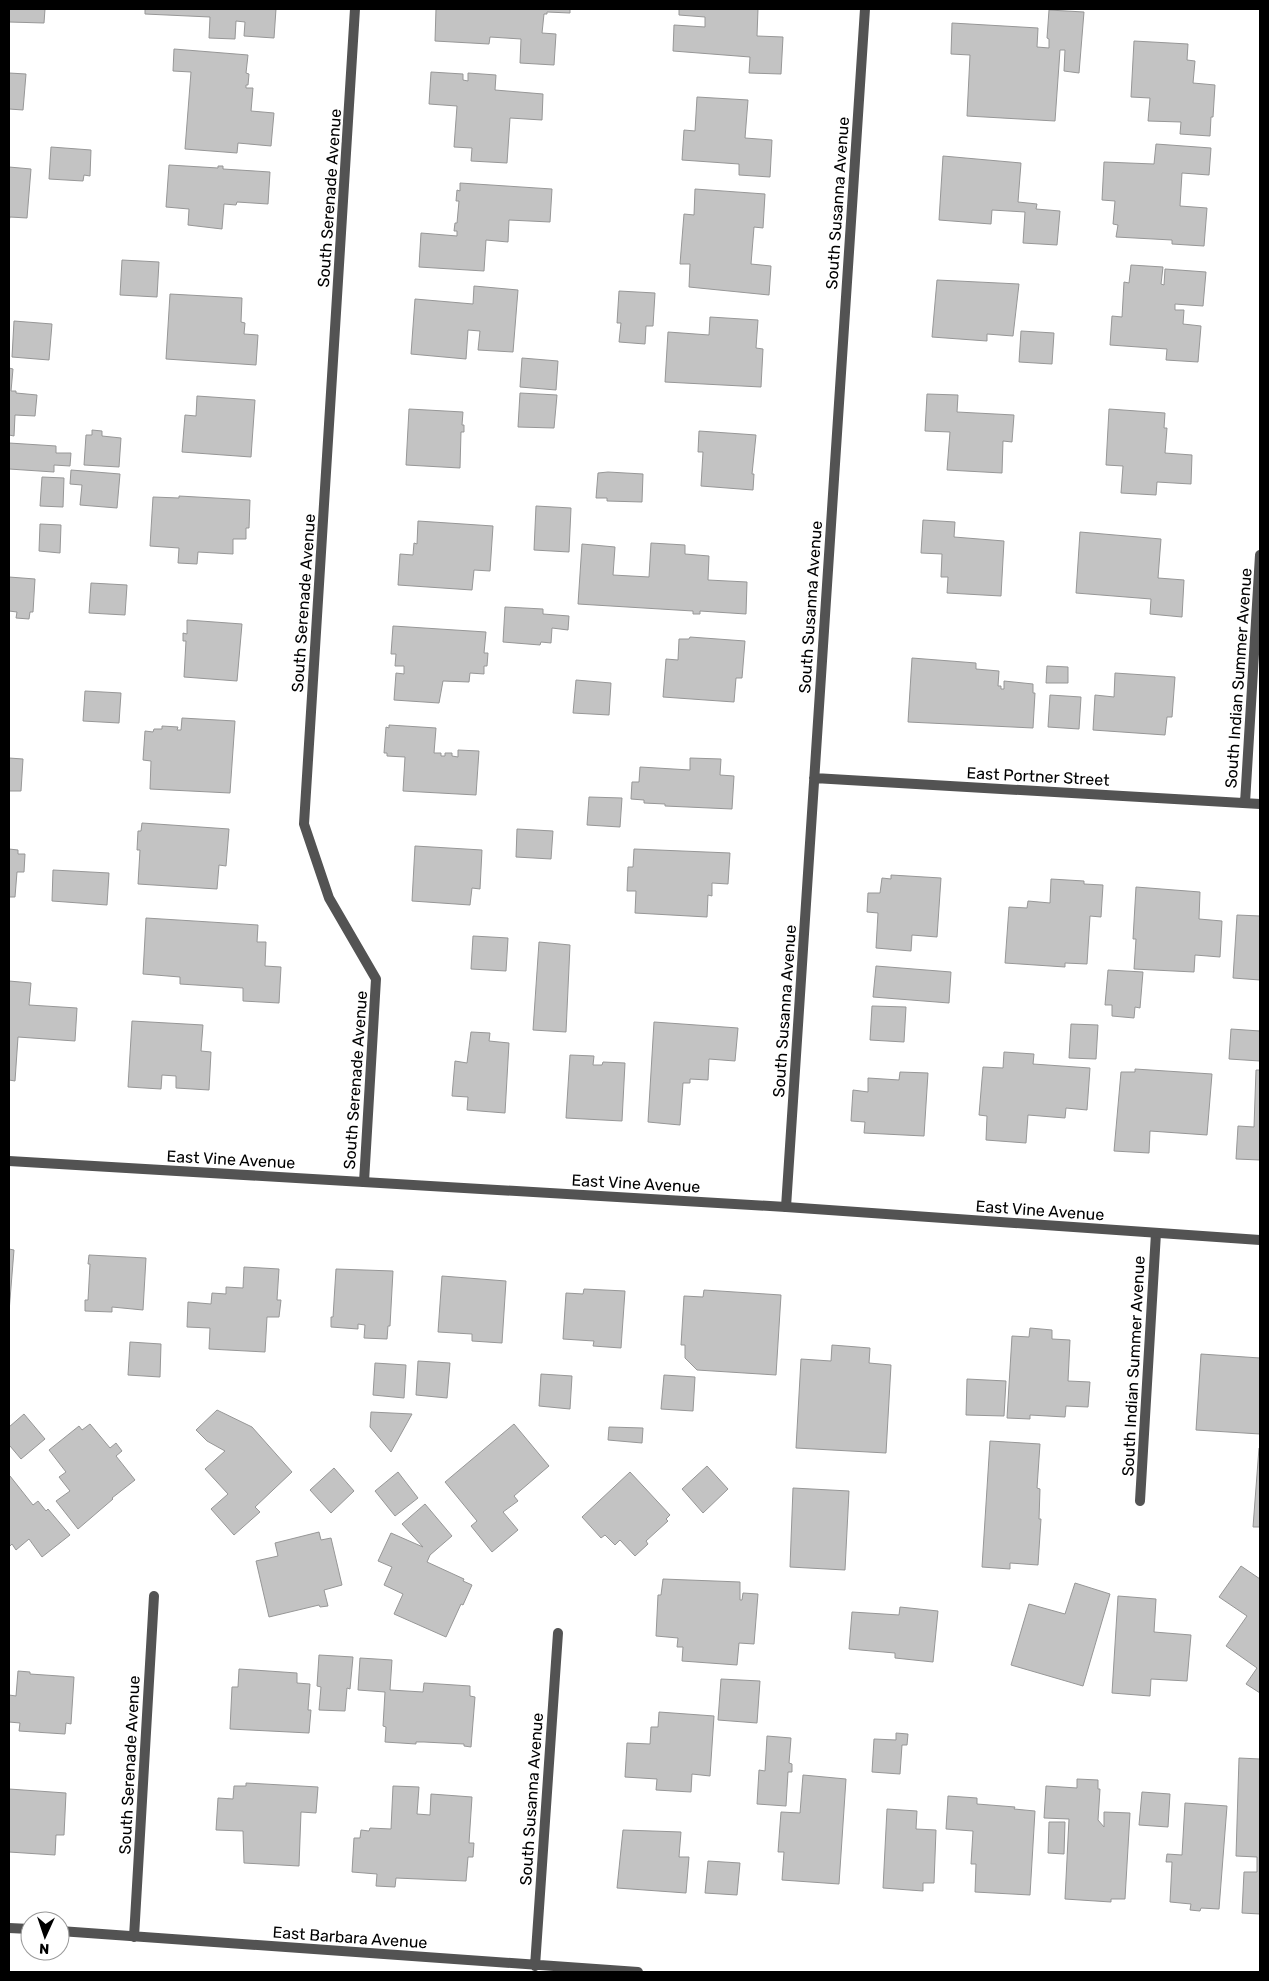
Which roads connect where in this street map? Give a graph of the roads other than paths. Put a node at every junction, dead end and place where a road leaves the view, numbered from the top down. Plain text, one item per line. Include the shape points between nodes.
1 (355, 9) edge
2 (864, 9) edge
3 (1260, 555) edge
4 (814, 778) junction
5 (1245, 803) junction
6 (1260, 804) edge
7 (9, 1161) edge
8 (364, 1182) junction
9 (786, 1207) junction
10 (1156, 1233) junction
11 (1260, 1240) edge
12 (1140, 1500) dead end
13 (154, 1596) dead end
14 (558, 1634) dead end
15 (70, 1932) edge
16 (134, 1937) junction
17 (534, 1966) junction
18 (638, 1972) edge

1 - 8 street, South Serenade Avenue via 304,824 329,898 376,979
2 - 4 street, South Susanna Avenue
3 - 5 street, South Indian Summer Avenue
4 - 5 street, East Portner Street
4 - 9 street, South Susanna Avenue
5 - 6 street, East Portner Street
7 - 8 street, East Vine Avenue
8 - 9 street, East Vine Avenue
9 - 10 street, East Vine Avenue
10 - 11 street, East Vine Avenue
10 - 12 street, South Indian Summer Avenue
13 - 16 street, South Serenade Avenue
14 - 17 street, South Susanna Avenue
15 - 16 street, East Barbara Avenue
16 - 17 street, East Barbara Avenue
17 - 18 street, East Barbara Avenue

